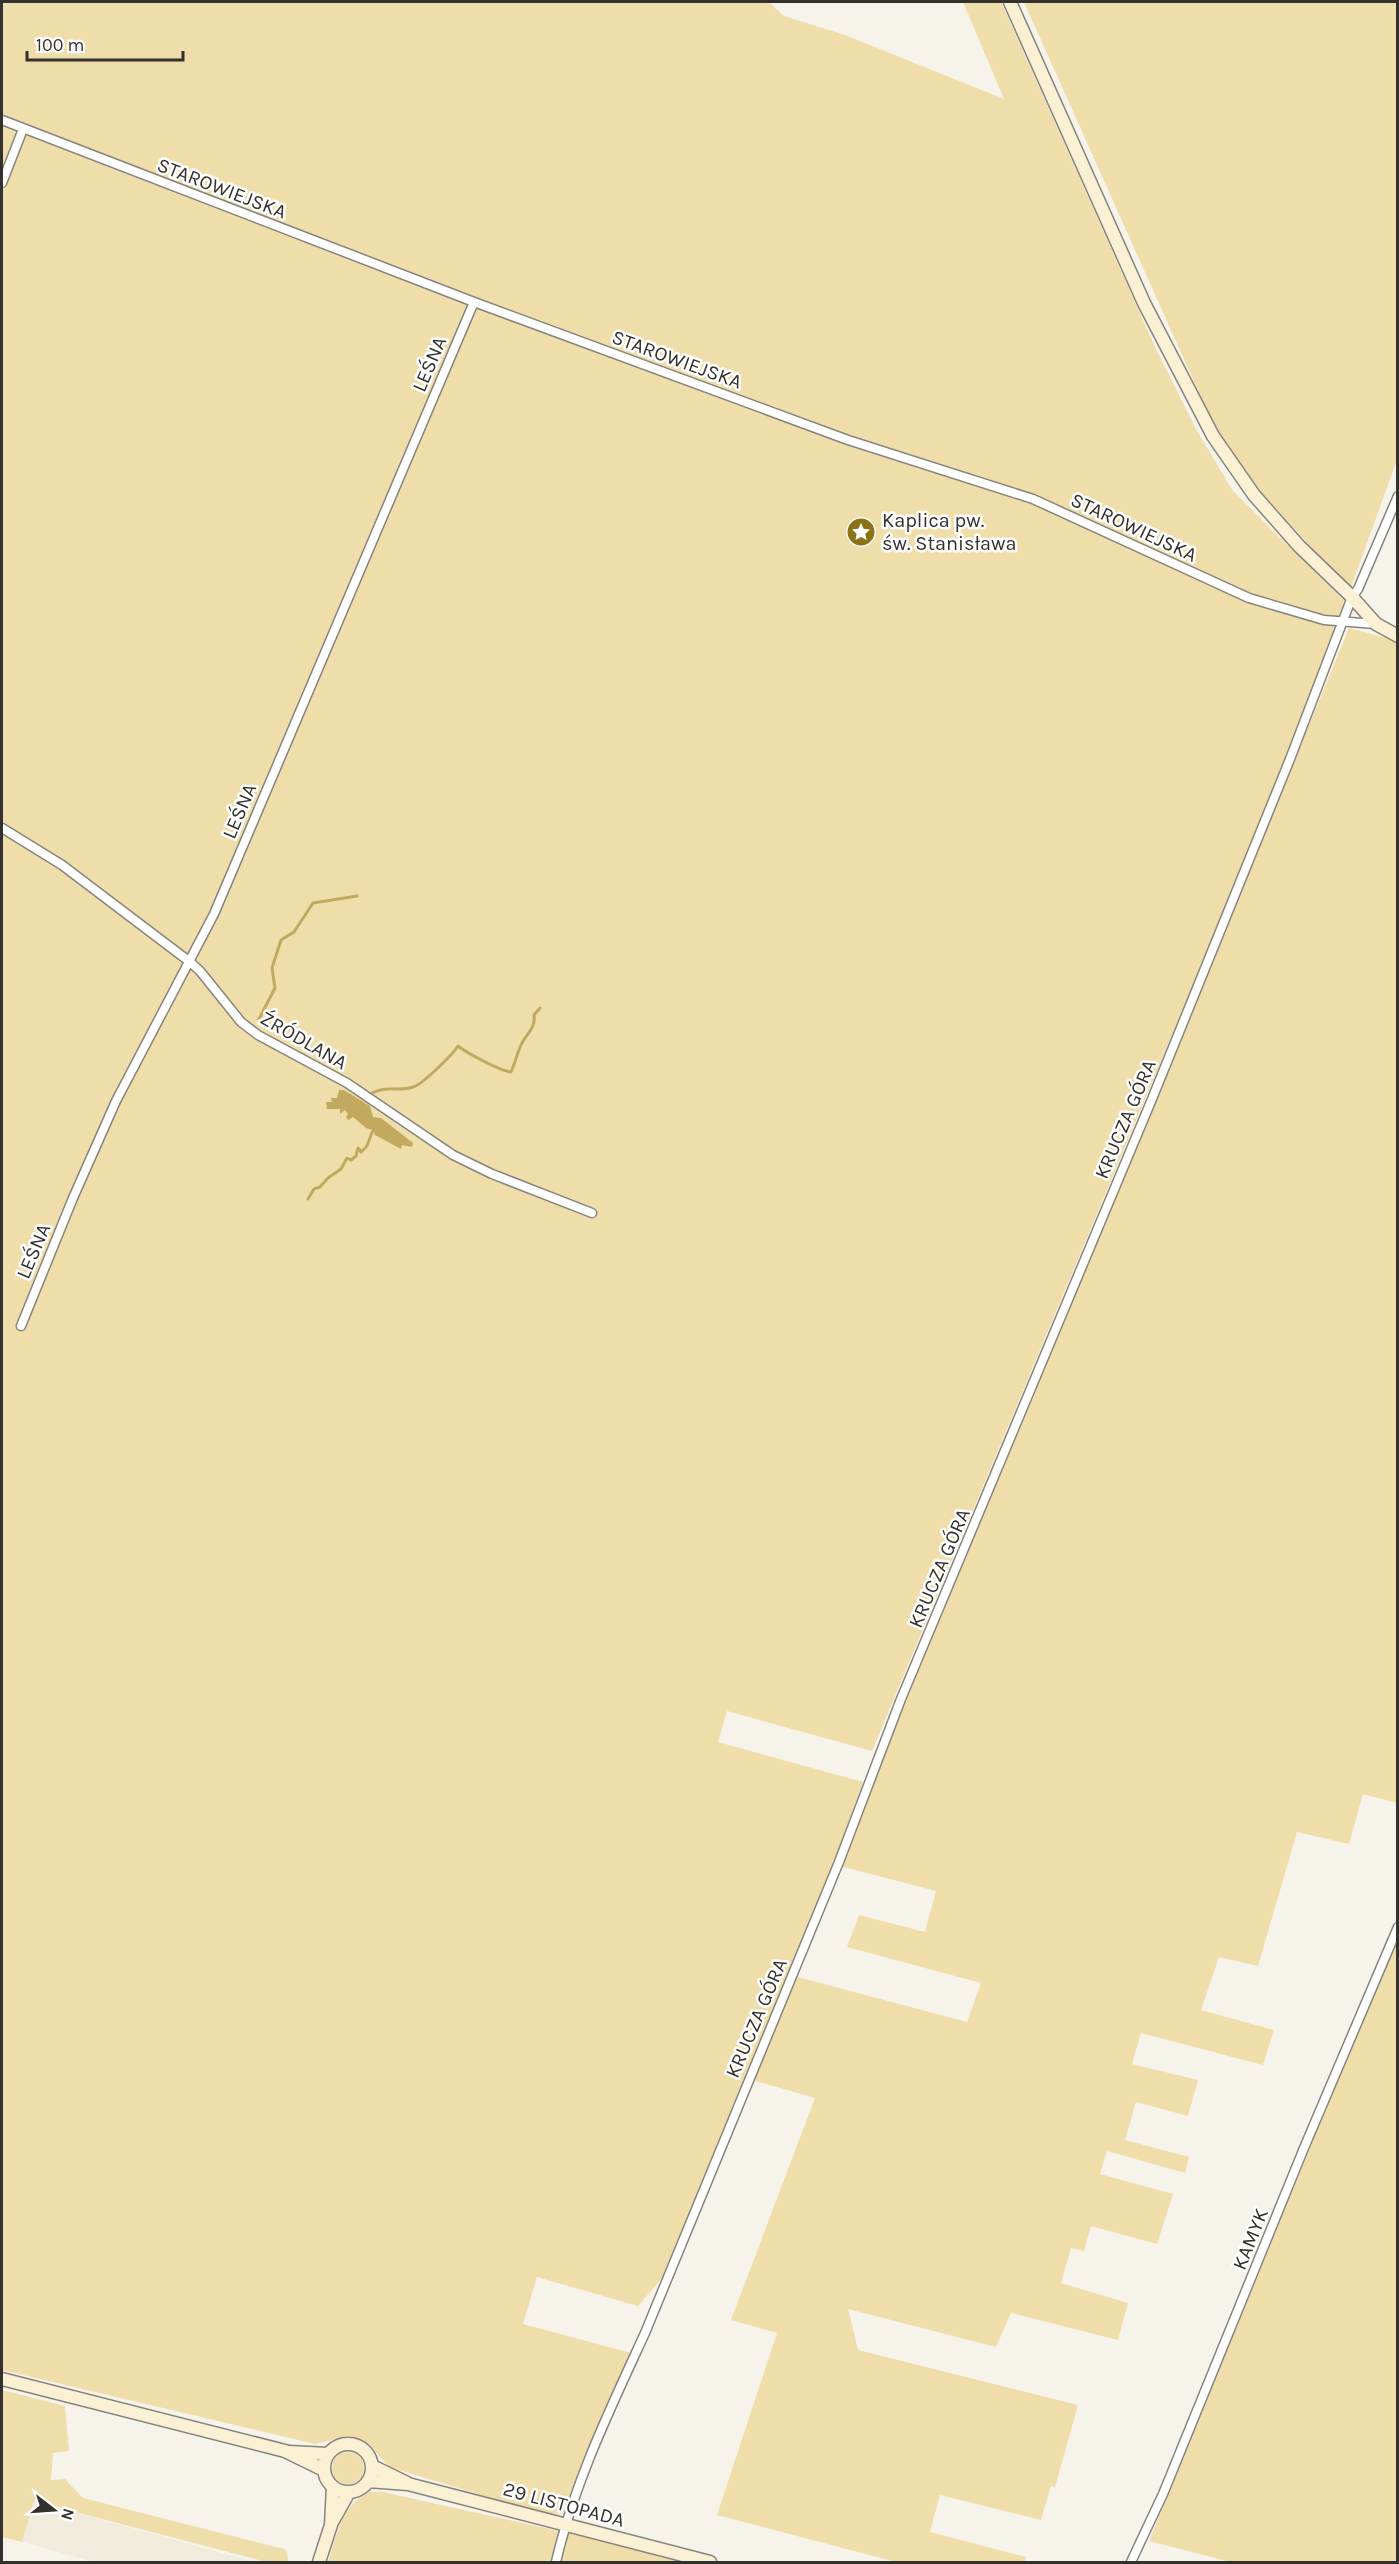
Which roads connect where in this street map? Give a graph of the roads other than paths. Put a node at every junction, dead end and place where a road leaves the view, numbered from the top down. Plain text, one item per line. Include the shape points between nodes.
1 (1010, 2) edge
2 (2, 120) edge
3 (23, 129) junction
4 (2, 183) edge
5 (474, 302) junction
6 (1398, 496) edge
7 (1352, 597) junction
8 (1342, 622) junction
9 (1376, 624) junction
10 (1398, 636) edge
11 (2, 828) edge
12 (190, 962) junction
13 (592, 1213) dead end
14 (21, 1326) dead end
15 (1398, 1927) edge
16 (2, 2379) edge
17 (285, 2451) junction
18 (328, 2454) junction
19 (372, 2466) junction
20 (324, 2470) junction
21 (368, 2481) junction
22 (408, 2484) junction
23 (333, 2487) junction
24 (349, 2492) junction
25 (566, 2525) junction
26 (331, 2526) junction
27 (319, 2562) edge
28 (556, 2562) edge
29 (710, 2562) edge
30 (1131, 2562) edge

1 - 7 street via 1144,303 1213,436 1254,495
2 - 3 street, STAROWIEJSKA
3 - 4 street
3 - 5 street, STAROWIEJSKA
5 - 8 street, STAROWIEJSKA via 848,440 1034,500 1249,598
5 - 12 street, LEŚNA via 214,914
6 - 7 street, KRUCZA GÓRA
7 - 8 street, KRUCZA GÓRA
7 - 9 street
8 - 9 street, STAROWIEJSKA
8 - 25 street, KRUCZA GÓRA via 1290,759 902,1699 839,1862 645,2333 610,2406
9 - 10 street
11 - 12 street, ŹRÓDLANA via 62,865
12 - 13 street, ŹRÓDLANA via 258,1035 355,1089 453,1155
12 - 14 street, LEŚNA via 117,1101
15 - 30 street, KAMYK via 1163,2494
16 - 17 street
17 - 18 street
17 - 20 street
18 - 19 street via 340,2445 354,2444 367,2452
18 - 20 street
19 - 21 street
19 - 22 street, 29 LISTOPADA
20 - 23 street
21 - 22 street, 29 LISTOPADA
21 - 24 street
22 - 25 street, 29 LISTOPADA
23 - 24 street
23 - 26 street
24 - 26 street
25 - 28 street, KRUCZA GÓRA
25 - 29 street, 29 LISTOPADA
26 - 27 street

